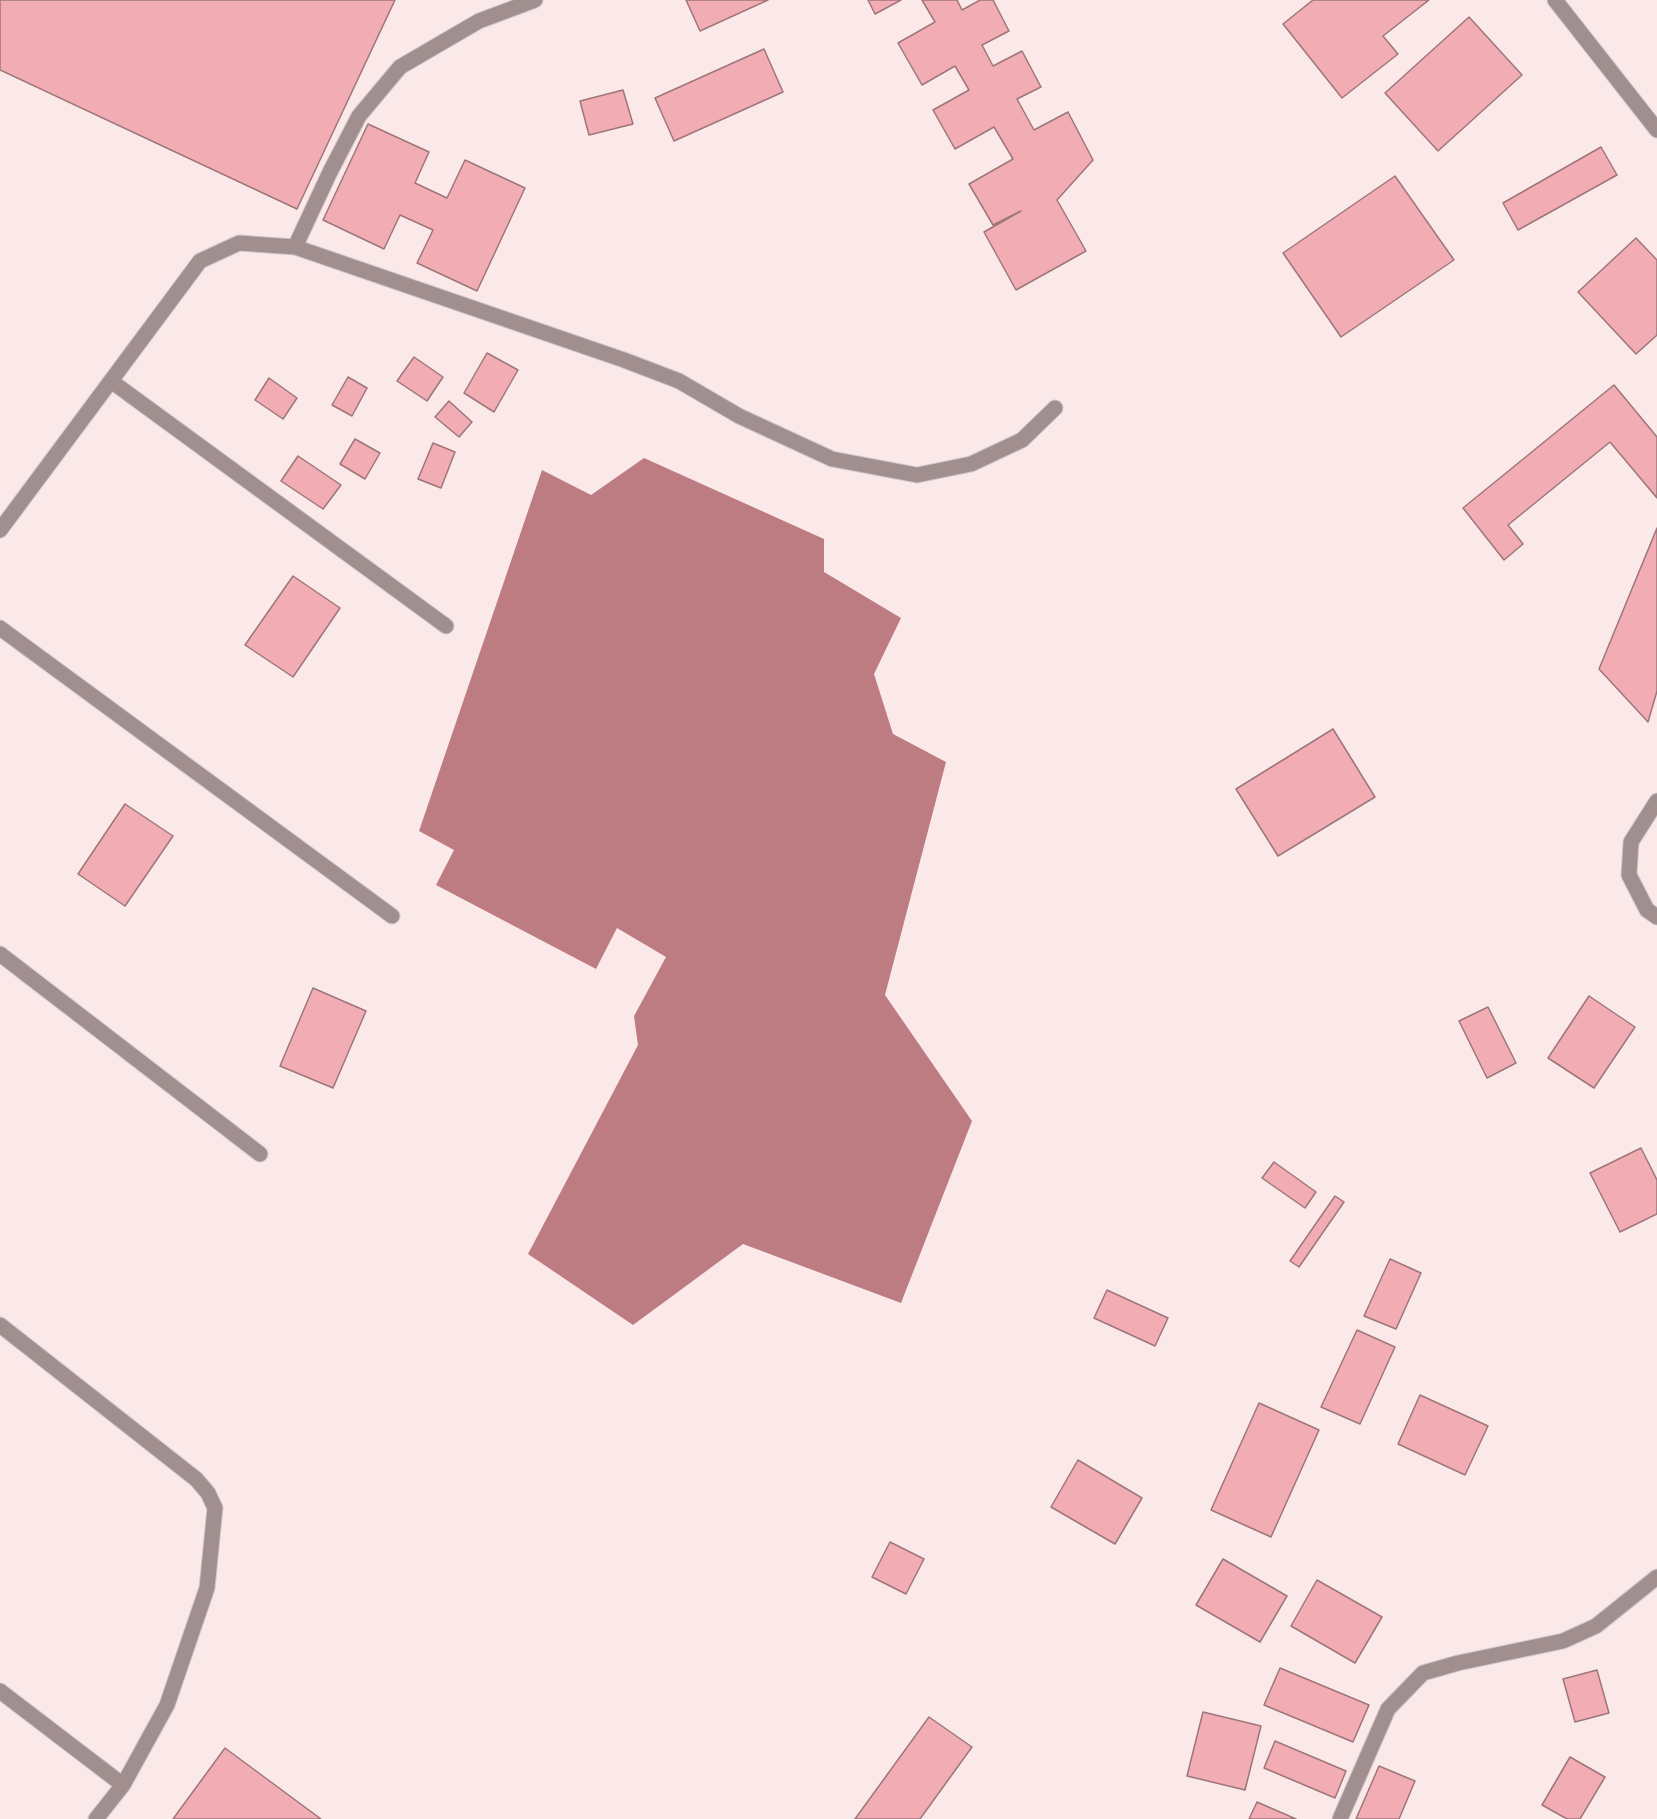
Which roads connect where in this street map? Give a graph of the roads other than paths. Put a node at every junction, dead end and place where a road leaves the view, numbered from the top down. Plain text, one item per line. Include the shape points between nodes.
1 (535, 0) edge
2 (1555, 0) edge
3 (1657, 130) edge
4 (295, 247) junction
5 (111, 381) junction
6 (1056, 408) dead end
7 (0, 530) edge
8 (446, 626) dead end
9 (0, 628) edge
10 (1657, 801) edge
11 (392, 916) dead end
12 (1657, 917) edge
13 (0, 954) edge
14 (260, 1154) dead end
15 (0, 1325) edge
16 (1657, 1577) edge
17 (0, 1691) edge
18 (123, 1785) junction
19 (96, 1819) edge
20 (1340, 1819) edge

1 - 4 street via 479,21 400,67 359,116
2 - 3 street
4 - 5 street via 239,243 200,261
4 - 6 street via 679,381 739,416 832,459 917,475 971,464 1022,440
5 - 7 street
5 - 8 street
9 - 11 street
10 - 12 street via 1631,842 1629,875 1647,910
13 - 14 street
15 - 18 street via 196,1479 215,1508 207,1588 167,1705
16 - 20 street via 1596,1626 1563,1641 1423,1673 1388,1709
17 - 18 street
18 - 19 street

